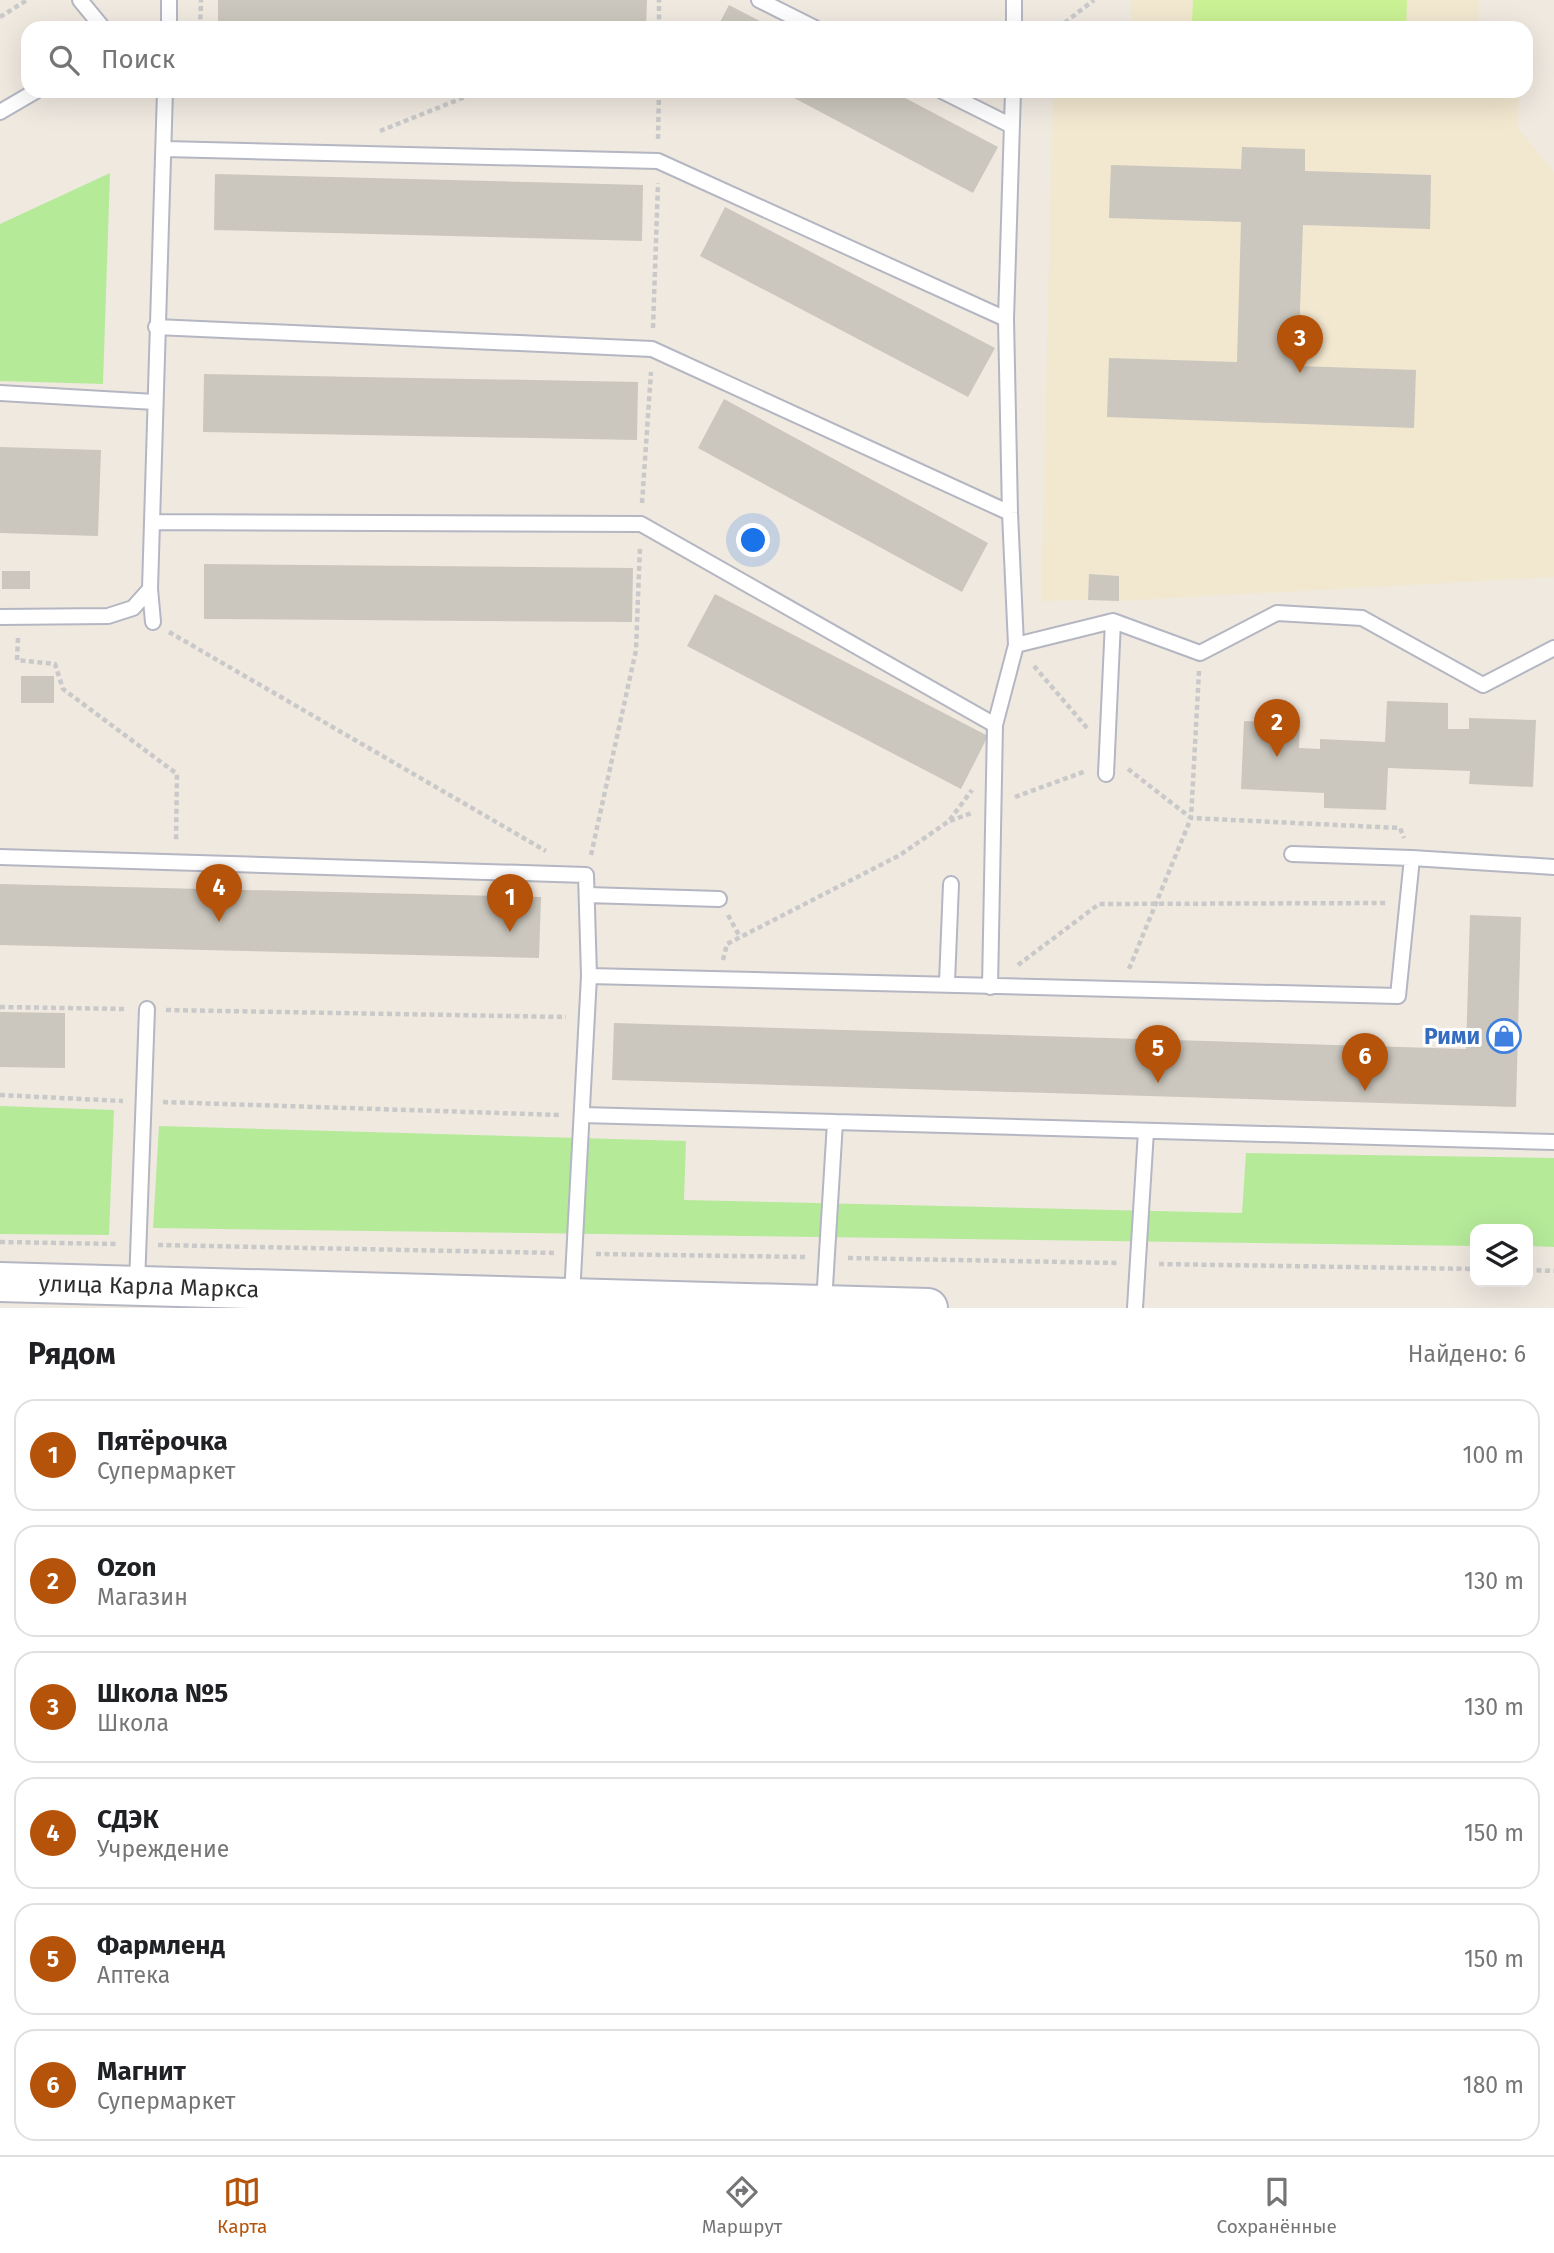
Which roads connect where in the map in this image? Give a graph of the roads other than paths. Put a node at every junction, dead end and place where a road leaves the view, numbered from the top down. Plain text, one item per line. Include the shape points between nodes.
1 (80, 0) edge
2 (169, 0) edge
3 (759, 0) edge
4 (1014, 0) edge
5 (97, 21) edge
6 (169, 21) edge
7 (801, 21) edge
8 (1014, 21) edge
9 (24, 98) edge
10 (165, 98) edge
11 (956, 98) edge
12 (1013, 98) edge
13 (0, 112) edge
14 (1012, 126) junction
15 (164, 149) junction
16 (1006, 319) junction
17 (156, 327) junction
18 (0, 393) edge
19 (155, 402) junction
20 (1010, 513) junction
21 (153, 522) junction
22 (150, 589) junction
23 (0, 617) edge
24 (1113, 621) junction
25 (153, 622) road end
26 (1016, 645) junction
27 (1554, 648) edge
28 (995, 724) junction
29 (1106, 769) road end
30 (1292, 854) dead end
31 (0, 857) edge
32 (1412, 858) junction
33 (1554, 867) edge
34 (951, 884) dead end
35 (587, 895) junction
36 (719, 899) dead end
37 (589, 976) junction
38 (947, 982) junction
39 (990, 987) junction
40 (147, 1009) road end
41 (582, 1115) junction
42 (835, 1122) junction
43 (1146, 1131) junction
44 (1554, 1142) edge
45 (0, 1282) edge
46 (137, 1285) junction
47 (572, 1296) junction
48 (824, 1305) junction
49 (928, 1308) edge
50 (1135, 1308) edge

1 - 5 lane
2 - 6 lane
3 - 7 lane
4 - 8 lane
9 - 13 lane
10 - 15 lane
11 - 14 lane
12 - 14 lane
14 - 16 lane
15 - 16 lane via 658,162
15 - 17 lane
16 - 20 lane
17 - 19 lane
17 - 20 lane via 652,349
18 - 19 lane
19 - 21 lane
20 - 26 lane
21 - 22 lane
21 - 28 lane via 641,524
22 - 23 lane via 133,608 108,617
22 - 25 lane
24 - 26 lane
24 - 27 lane via 1200,653 1277,613 1362,618 1483,685
24 - 29 lane
26 - 28 lane
28 - 39 lane
30 - 32 lane
31 - 35 lane via 586,875
32 - 33 lane
32 - 39 lane via 1398,996
34 - 38 lane
35 - 36 lane
35 - 37 lane
37 - 38 lane
37 - 41 lane
38 - 39 lane
40 - 46 lane
41 - 42 lane
41 - 47 lane
42 - 43 lane
42 - 48 lane
43 - 44 lane
43 - 50 lane
45 - 46 street, улица Карла Маркса
46 - 47 street, улица Карла Маркса
47 - 48 street, улица Карла Маркса
48 - 49 street, улица Карла Маркса

